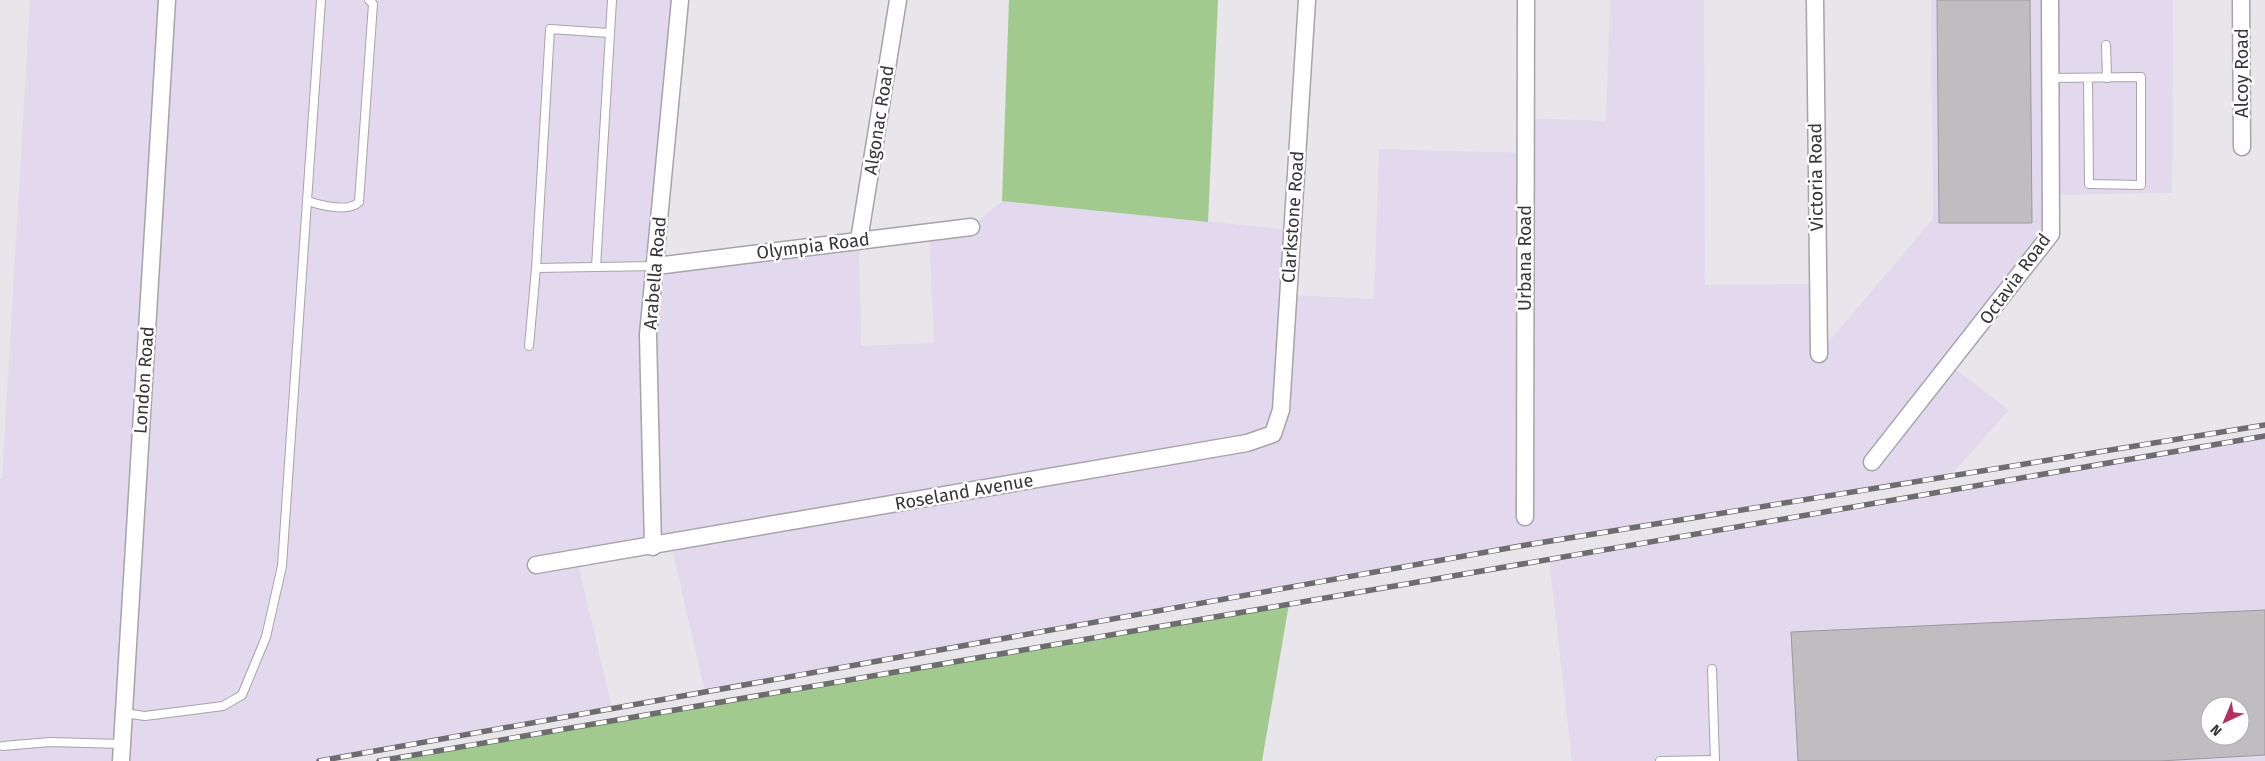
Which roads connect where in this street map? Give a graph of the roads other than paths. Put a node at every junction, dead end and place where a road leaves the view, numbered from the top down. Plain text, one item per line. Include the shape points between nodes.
1 (167, 0) edge
2 (321, 0) edge
3 (369, 0) edge
4 (612, 0) edge
5 (680, 0) edge
6 (898, 0) edge
7 (1307, 0) edge
8 (1526, 0) edge
9 (1815, 0) edge
10 (2050, 0) edge
11 (2241, 0) edge
12 (609, 33) junction
13 (2106, 45) dead end
14 (2050, 78) junction
15 (2088, 78) junction
16 (2106, 78) junction
17 (2242, 147) dead end
18 (307, 201) junction
19 (971, 227) dead end
20 (860, 240) junction
21 (656, 266) junction
22 (596, 267) junction
23 (536, 268) junction
24 (529, 346) dead end
25 (1818, 354) dead end
26 (1273, 434) joint
27 (1872, 462) dead end
28 (1524, 516) dead end
29 (653, 547) junction
30 (536, 565) dead end
31 (1712, 669) dead end
32 (124, 713) junction
33 (122, 744) junction
34 (3, 746) dead end
35 (121, 761) edge
36 (1660, 761) edge
37 (1714, 761) edge

1 - 32 street, London Road
2 - 18 lane
3 - 18 lane via 373,4 359,202 347,208
4 - 12 lane
5 - 21 street, Arabella Road
6 - 20 street, Algonac Road
7 - 26 street, Clarkstone Road via 1280,410
8 - 28 street, Urbana Road
9 - 25 street, Victoria Road
10 - 14 street, Octavia Road
11 - 17 street, Alcoy Road
12 - 22 lane
12 - 23 lane via 550,29
13 - 16 lane
14 - 15 lane
14 - 27 street, Octavia Road via 2051,234
15 - 16 lane
15 - 16 lane via 2090,184 2141,185 2141,77
18 - 32 lane via 282,566 266,636 242,695 223,706 144,716
19 - 20 street, Olympia Road
20 - 21 street, Olympia Road
21 - 22 lane
21 - 29 street, Arabella Road via 648,335
22 - 23 lane
23 - 24 lane
26 - 29 street, Roseland Avenue via 1247,443
29 - 30 street, Roseland Avenue
31 - 37 lane
32 - 33 street, London Road
33 - 34 lane via 50,742
33 - 35 street, London Road
36 - 37 lane

